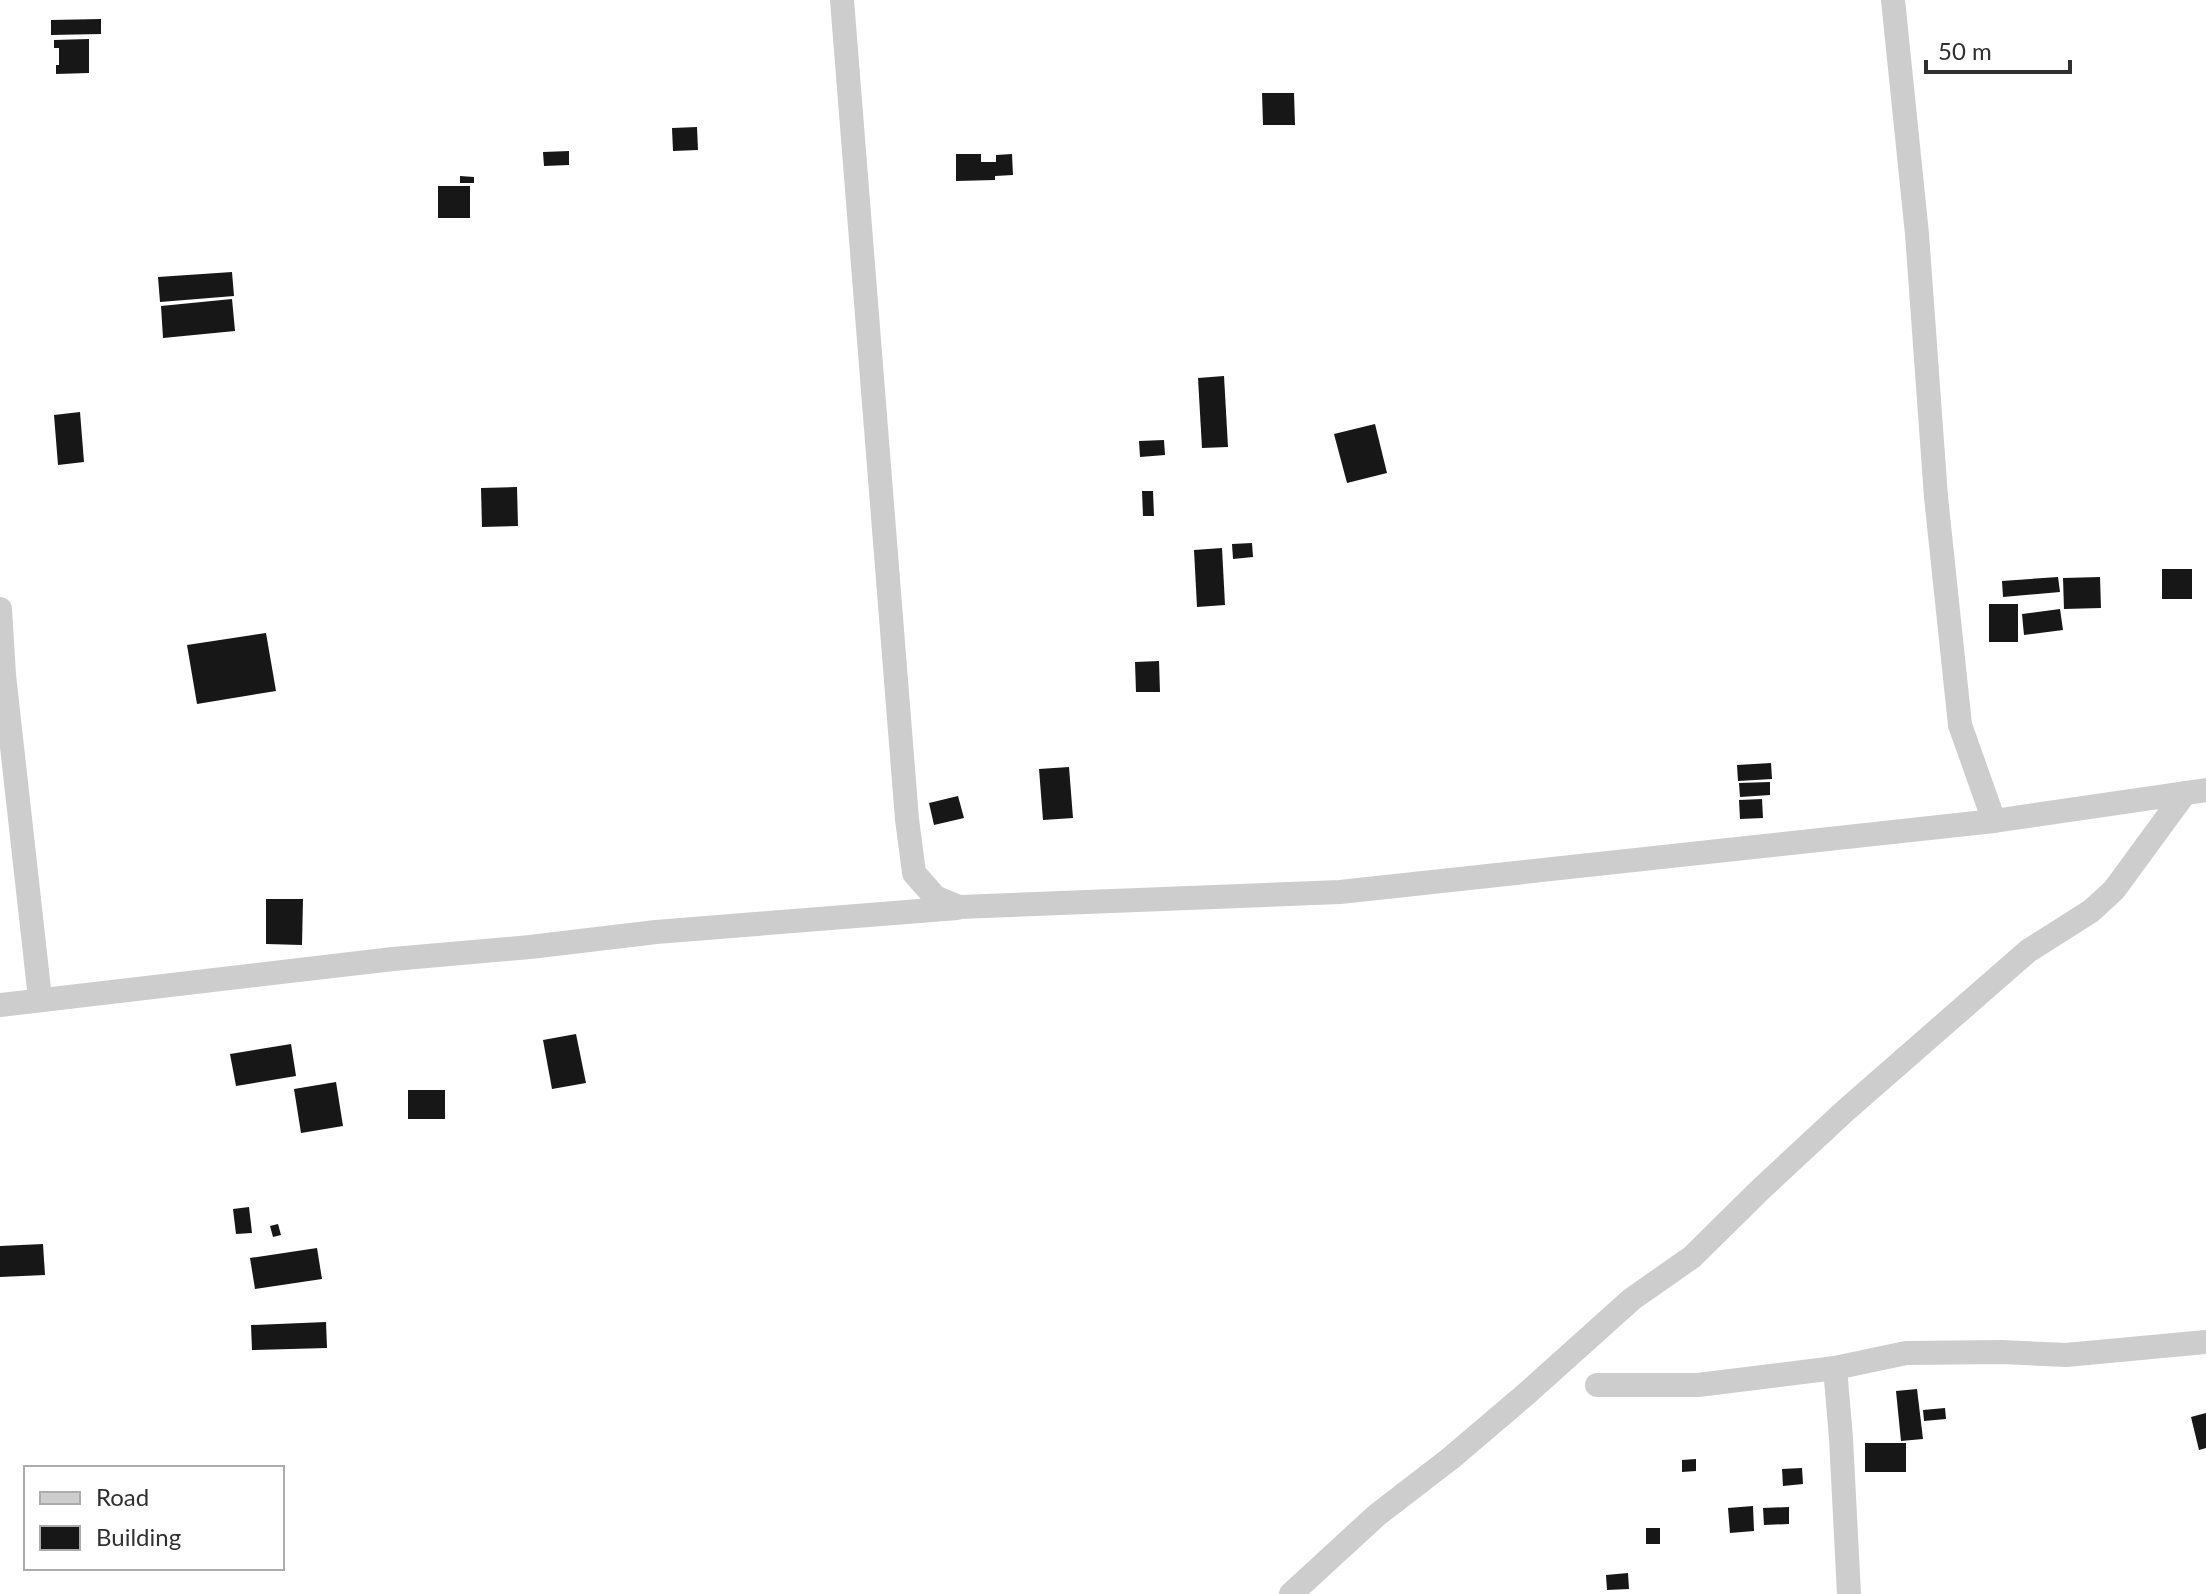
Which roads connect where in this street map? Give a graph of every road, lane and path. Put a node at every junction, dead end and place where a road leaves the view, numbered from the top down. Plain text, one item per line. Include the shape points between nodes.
1 (842, 0) edge
2 (1893, 0) edge
3 (0, 609) edge
4 (2196, 792) edge
5 (1994, 821) junction
6 (959, 907) junction
7 (40, 998) junction
8 (0, 1005) edge
9 (2206, 1342) edge
10 (1835, 1368) junction
11 (1597, 1385) dead end
12 (1291, 1594) edge
13 (1849, 1594) edge

1 - 6 street via 914,873 935,897
2 - 5 street via 1960,725
3 - 7 street
4 - 5 street
4 - 12 street via 2091,911 2028,951 1846,1110 1692,1257 1632,1299
5 - 6 street via 1340,892
6 - 7 street via 656,932
7 - 8 street
9 - 10 street via 2066,1355 1906,1353
10 - 11 street via 1698,1385
10 - 13 street

